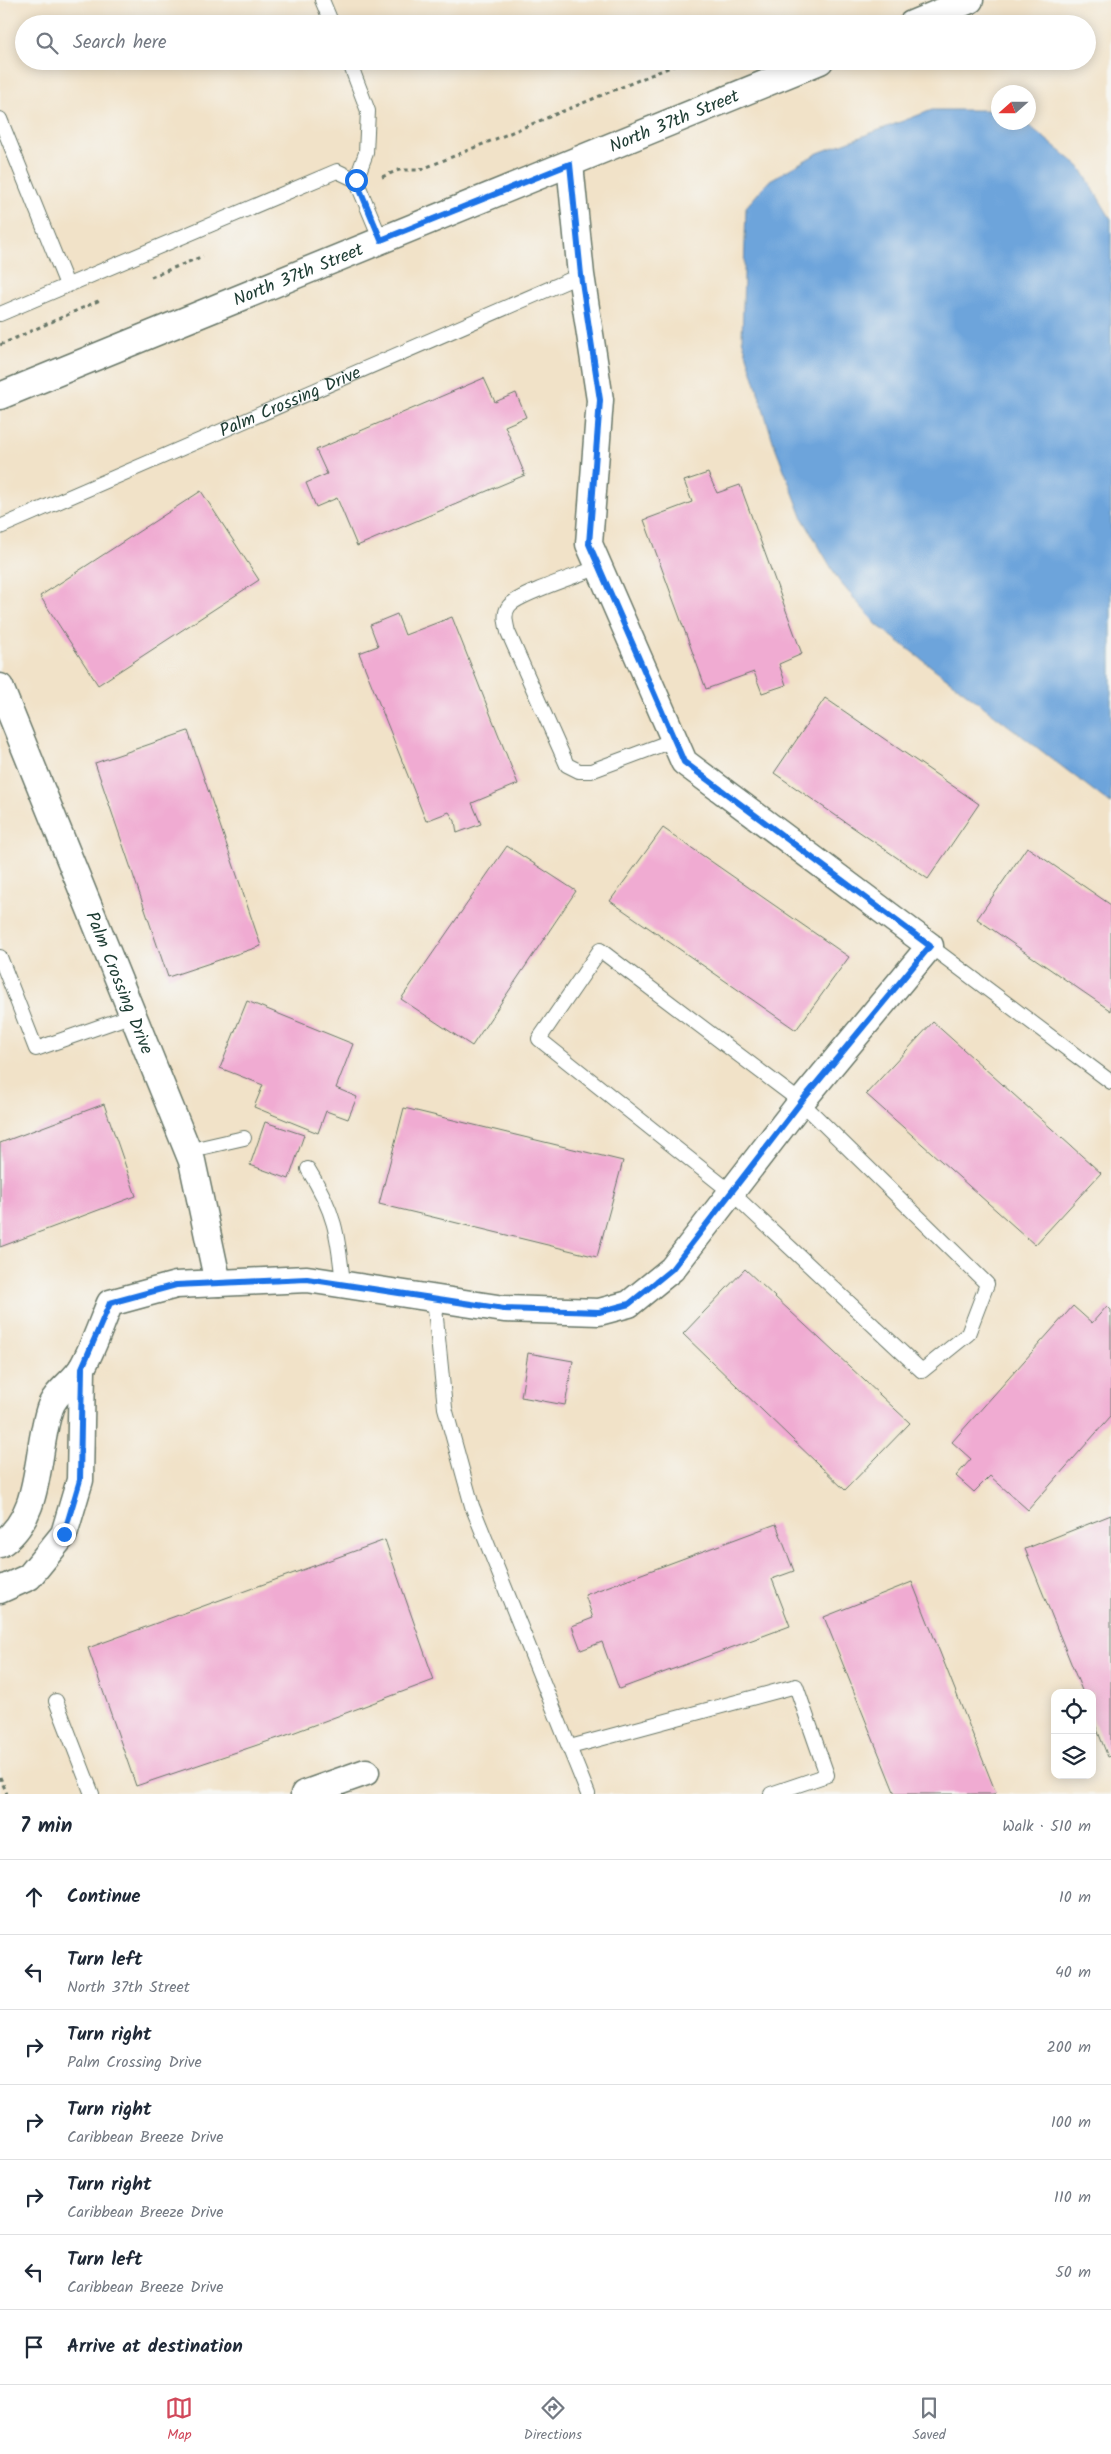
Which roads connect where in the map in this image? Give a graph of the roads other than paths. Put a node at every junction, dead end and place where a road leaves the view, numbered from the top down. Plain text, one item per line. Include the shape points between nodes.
1 (322, 0) edge
2 (970, 0) edge
3 (328, 15) edge
4 (934, 15) edge
5 (352, 70) edge
6 (798, 70) edge
7 (0, 119) edge
8 (570, 164) junction
9 (356, 180) junction
10 (381, 240) junction
11 (581, 275) junction
12 (67, 285) junction
13 (0, 314) edge
14 (0, 396) edge
15 (0, 527) edge
16 (599, 567) junction
17 (0, 688) edge
18 (7, 723) edge
19 (674, 740) junction
20 (930, 946) junction
21 (0, 957) edge
22 (132, 1015) junction
23 (1111, 1082) edge
24 (801, 1102) junction
25 (244, 1138) dead end
26 (188, 1151) junction
27 (308, 1169) dead end
28 (732, 1193) junction
29 (218, 1283) junction
30 (342, 1284) junction
31 (434, 1298) junction
32 (82, 1368) junction
33 (0, 1544) edge
34 (0, 1590) edge
35 (56, 1701) dead end
36 (570, 1747) junction
37 (366, 1772) dead end
38 (92, 1794) edge
39 (304, 1794) edge
40 (588, 1794) edge
41 (771, 1794) edge

1 - 3 lane
2 - 4 street
5 - 9 lane via 368,111 366,153
6 - 8 street, North 37th Street
7 - 12 lane
8 - 10 street, North 37th Street
8 - 11 street
9 - 10 lane
9 - 12 lane via 337,172
10 - 14 street, North 37th Street
11 - 15 lane, Palm Crossing Drive
11 - 16 street via 600,400 589,544
12 - 13 lane
16 - 19 street
16 - 19 lane via 509,605 505,617 508,632 567,765 579,771 591,771
17 - 18 street, Palm Crossing Drive
18 - 22 street, Palm Crossing Drive
19 - 20 street via 684,762
20 - 23 lane
20 - 24 street
21 - 22 lane via 36,1048
22 - 26 street, Palm Crossing Drive
24 - 28 street
24 - 28 lane via 600,950 539,1039
24 - 28 lane via 987,1284 968,1334 922,1371
25 - 26 lane
26 - 29 street, Palm Crossing Drive
27 - 30 lane via 334,1218
28 - 31 street via 672,1269 629,1304 589,1312 504,1309
29 - 30 street via 307,1279
29 - 32 street via 176,1285 110,1303
30 - 31 street
31 - 36 lane via 446,1408 472,1506
32 - 33 street via 50,1406 41,1440 35,1494 12,1537
32 - 34 street via 80,1480 64,1534 29,1577
35 - 38 lane
36 - 40 lane
36 - 41 lane via 796,1686 827,1775
37 - 39 street

